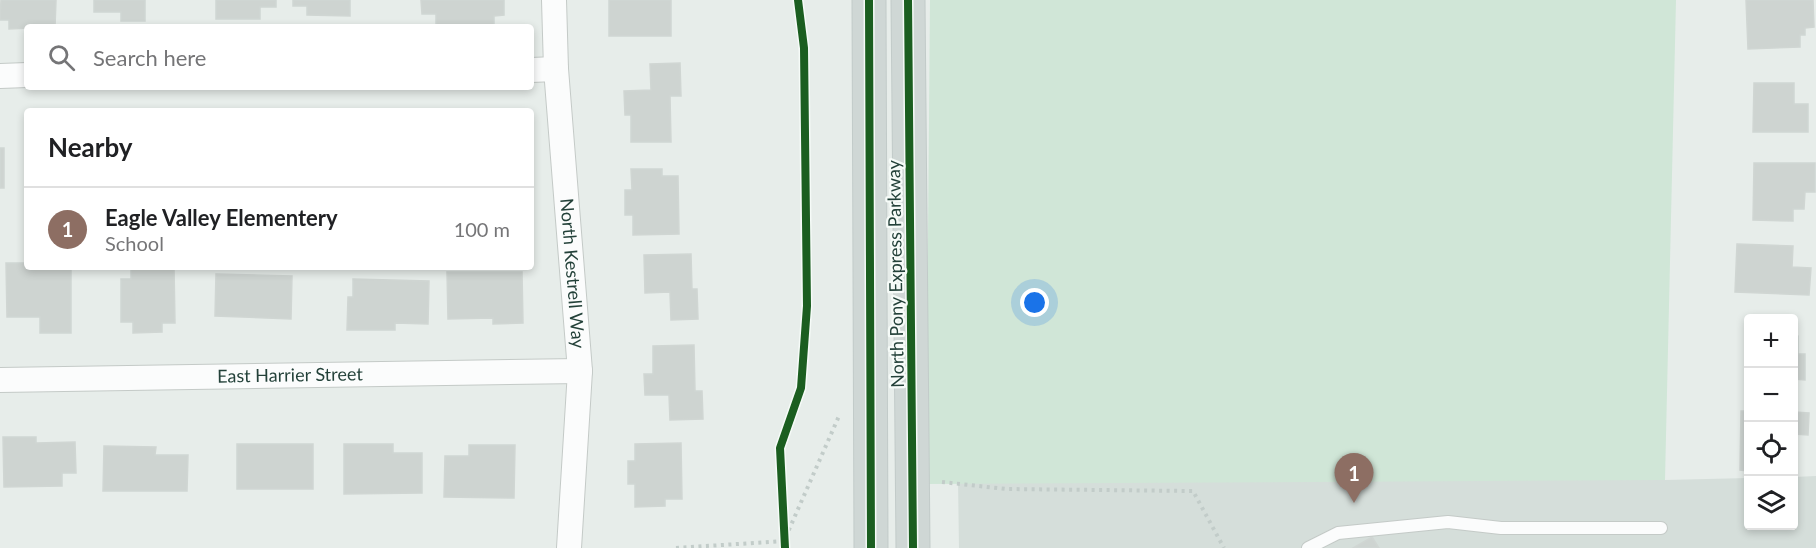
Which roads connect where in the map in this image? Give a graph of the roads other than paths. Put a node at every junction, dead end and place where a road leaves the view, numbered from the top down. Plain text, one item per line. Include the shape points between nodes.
1 (554, 0) edge
2 (869, 0) edge
3 (908, 0) edge
4 (556, 69) junction
5 (534, 70) edge
6 (24, 75) edge
7 (0, 76) edge
8 (580, 371) junction
9 (0, 380) edge
10 (1661, 528) dead end
11 (569, 548) edge
12 (871, 548) edge
13 (913, 548) edge
14 (1308, 548) edge

1 - 4 street, North Kestrell Way
2 - 12 main road, North Pony Express Parkway
3 - 13 main road, North Pony Express Parkway
4 - 5 street
4 - 8 street, North Kestrell Way
6 - 7 street
8 - 9 street, East Harrier Street
8 - 11 street, North Kestrell Way
10 - 14 lane via 1501,528 1448,522 1338,533

